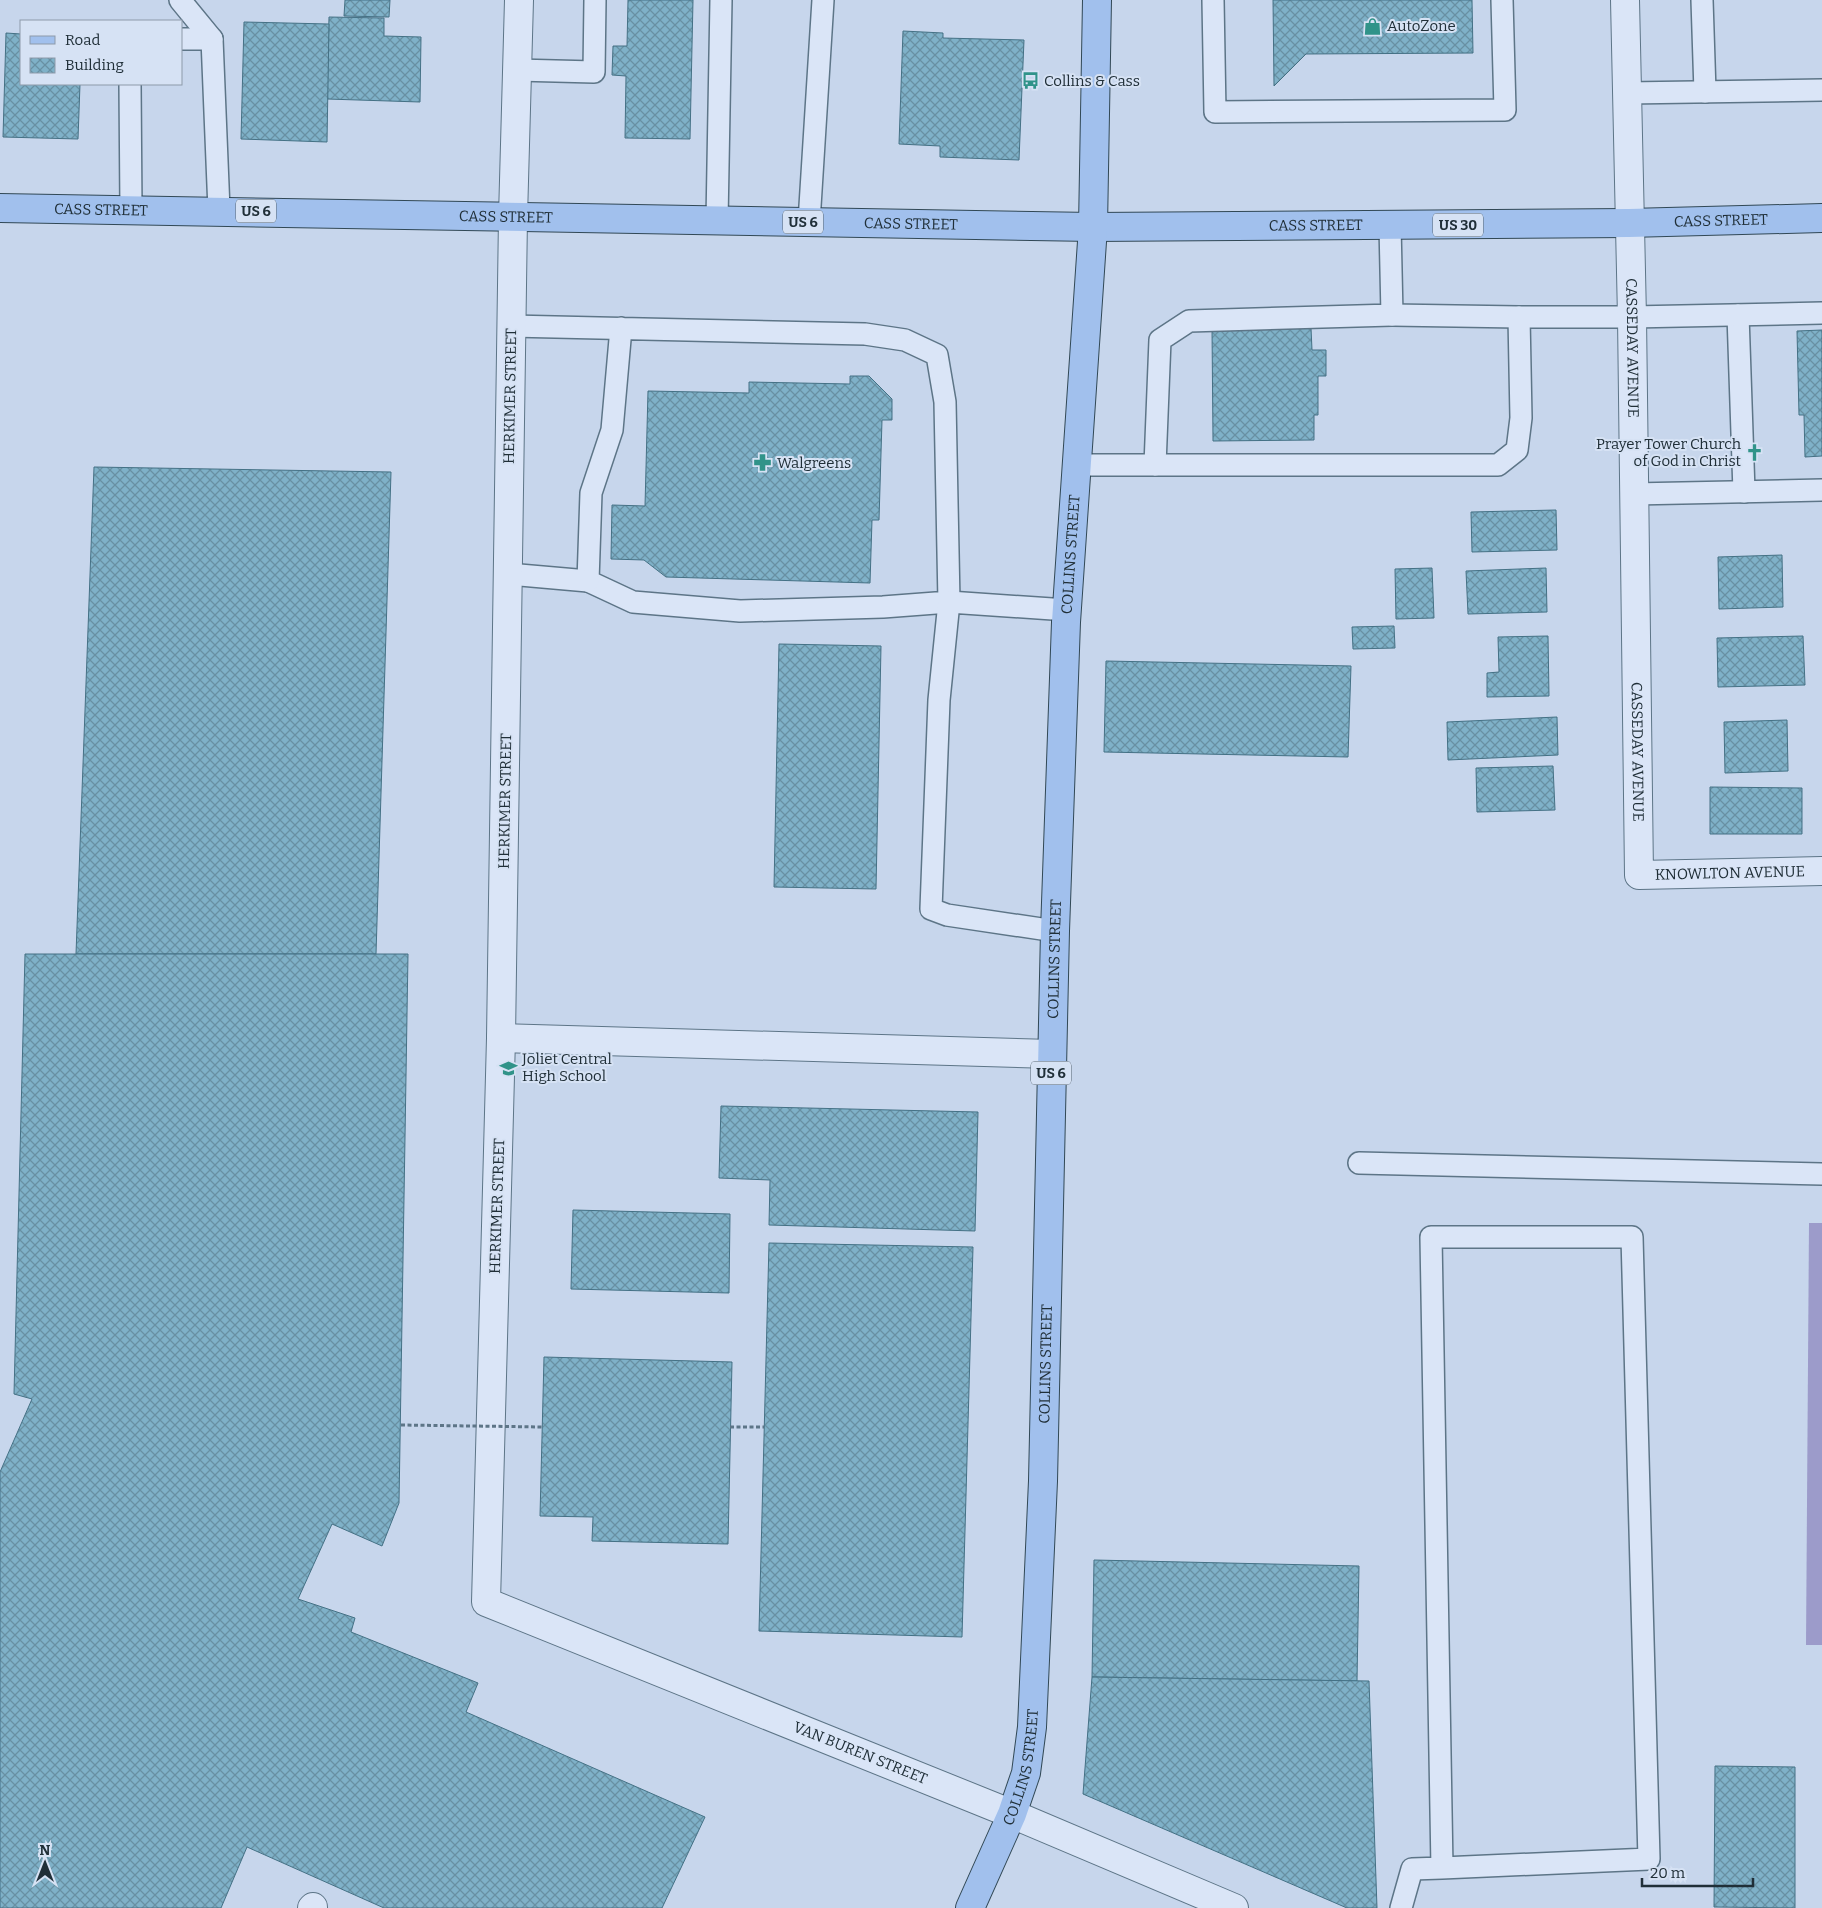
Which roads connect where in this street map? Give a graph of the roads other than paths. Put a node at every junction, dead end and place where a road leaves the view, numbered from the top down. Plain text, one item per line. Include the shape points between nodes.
1 (180, 0) edge
2 (519, 0) edge
3 (595, 0) edge
4 (721, 0) edge
5 (823, 0) edge
6 (1097, 0) edge
7 (1213, 0) edge
8 (1502, 0) edge
9 (1625, 0) edge
10 (1702, 0) edge
11 (182, 39) edge
12 (212, 39) junction
13 (517, 70) junction
14 (130, 85) edge
15 (1822, 90) edge
16 (1705, 92) junction
17 (1627, 93) junction
18 (0, 208) edge
19 (131, 210) junction
20 (219, 210) junction
21 (513, 217) junction
22 (1822, 218) edge
23 (717, 220) junction
24 (809, 222) junction
25 (1629, 223) junction
26 (1390, 225) junction
27 (1093, 227) junction
28 (1822, 313) edge
29 (1392, 315) junction
30 (1738, 315) junction
31 (1519, 317) junction
32 (1632, 317) junction
33 (511, 326) junction
34 (621, 328) junction
35 (1077, 465) junction
36 (1155, 465) junction
37 (1822, 490) edge
38 (1744, 492) junction
39 (1633, 494) junction
40 (508, 574) junction
41 (588, 581) junction
42 (949, 602) junction
43 (1067, 610) junction
44 (1822, 871) edge
45 (1639, 875) joint
46 (1055, 931) junction
47 (501, 1038) junction
48 (1052, 1054) junction
49 (1358, 1163) dead end
50 (1822, 1174) edge
51 (486, 1602) joint
52 (1012, 1814) junction
53 (1442, 1868) junction
54 (970, 1908) edge
55 (1234, 1908) edge
56 (1401, 1908) edge

1 - 12 lane
2 - 13 street, HERKIMER STREET
3 - 13 lane via 594,72
4 - 23 lane
5 - 24 lane
6 - 27 main road, COLLINS STREET / US 6
7 - 8 lane via 1215,112 1505,110
9 - 17 street, CASSEDAY AVENUE
10 - 16 lane
11 - 12 lane
12 - 20 lane
13 - 21 street, HERKIMER STREET
14 - 19 lane
15 - 16 lane
16 - 17 lane
17 - 25 street, CASSEDAY AVENUE
18 - 19 main road, CASS STREET / US 6
19 - 20 main road, CASS STREET / US 6
20 - 21 main road, CASS STREET / US 6
21 - 23 main road, CASS STREET / US 6
21 - 33 street, HERKIMER STREET
22 - 25 main road, CASS STREET / US 30
23 - 24 main road, CASS STREET / US 6
24 - 27 main road, CASS STREET / US 6
25 - 26 main road, CASS STREET / US 30
25 - 32 street, CASSEDAY AVENUE
26 - 27 main road, CASS STREET / US 30
26 - 29 lane
27 - 35 main road, COLLINS STREET / US 6
28 - 30 lane
29 - 31 lane
29 - 36 lane via 1189,321 1160,340
30 - 32 lane
30 - 38 lane
31 - 32 lane
31 - 36 lane via 1521,418 1517,450 1498,465
32 - 39 street, CASSEDAY AVENUE
33 - 34 lane
33 - 40 street, HERKIMER STREET
34 - 41 lane via 612,430 591,492
34 - 42 lane via 865,334 905,340 937,355 945,402
35 - 36 lane
35 - 43 main road, COLLINS STREET / US 6
37 - 38 lane
38 - 39 lane
39 - 45 street, CASSEDAY AVENUE
40 - 41 lane
40 - 47 street, HERKIMER STREET
41 - 42 lane via 632,602 740,611
42 - 43 lane
42 - 46 lane via 939,700 931,909 947,915
43 - 46 main road, COLLINS STREET / US 6
44 - 45 street, KNOWLTON AVENUE
46 - 48 main road, COLLINS STREET / US 6
47 - 48 street
47 - 51 street, HERKIMER STREET
48 - 52 main road, COLLINS STREET / US 6 via 1043,1482 1032,1727 1026,1773
49 - 50 lane
51 - 52 street, VAN BUREN STREET
52 - 54 main road, COLLINS STREET / US 6
52 - 55 street, VAN BUREN STREET
53 - 53 lane via 1649,1859 1632,1237 1431,1237
53 - 56 lane via 1412,1869

